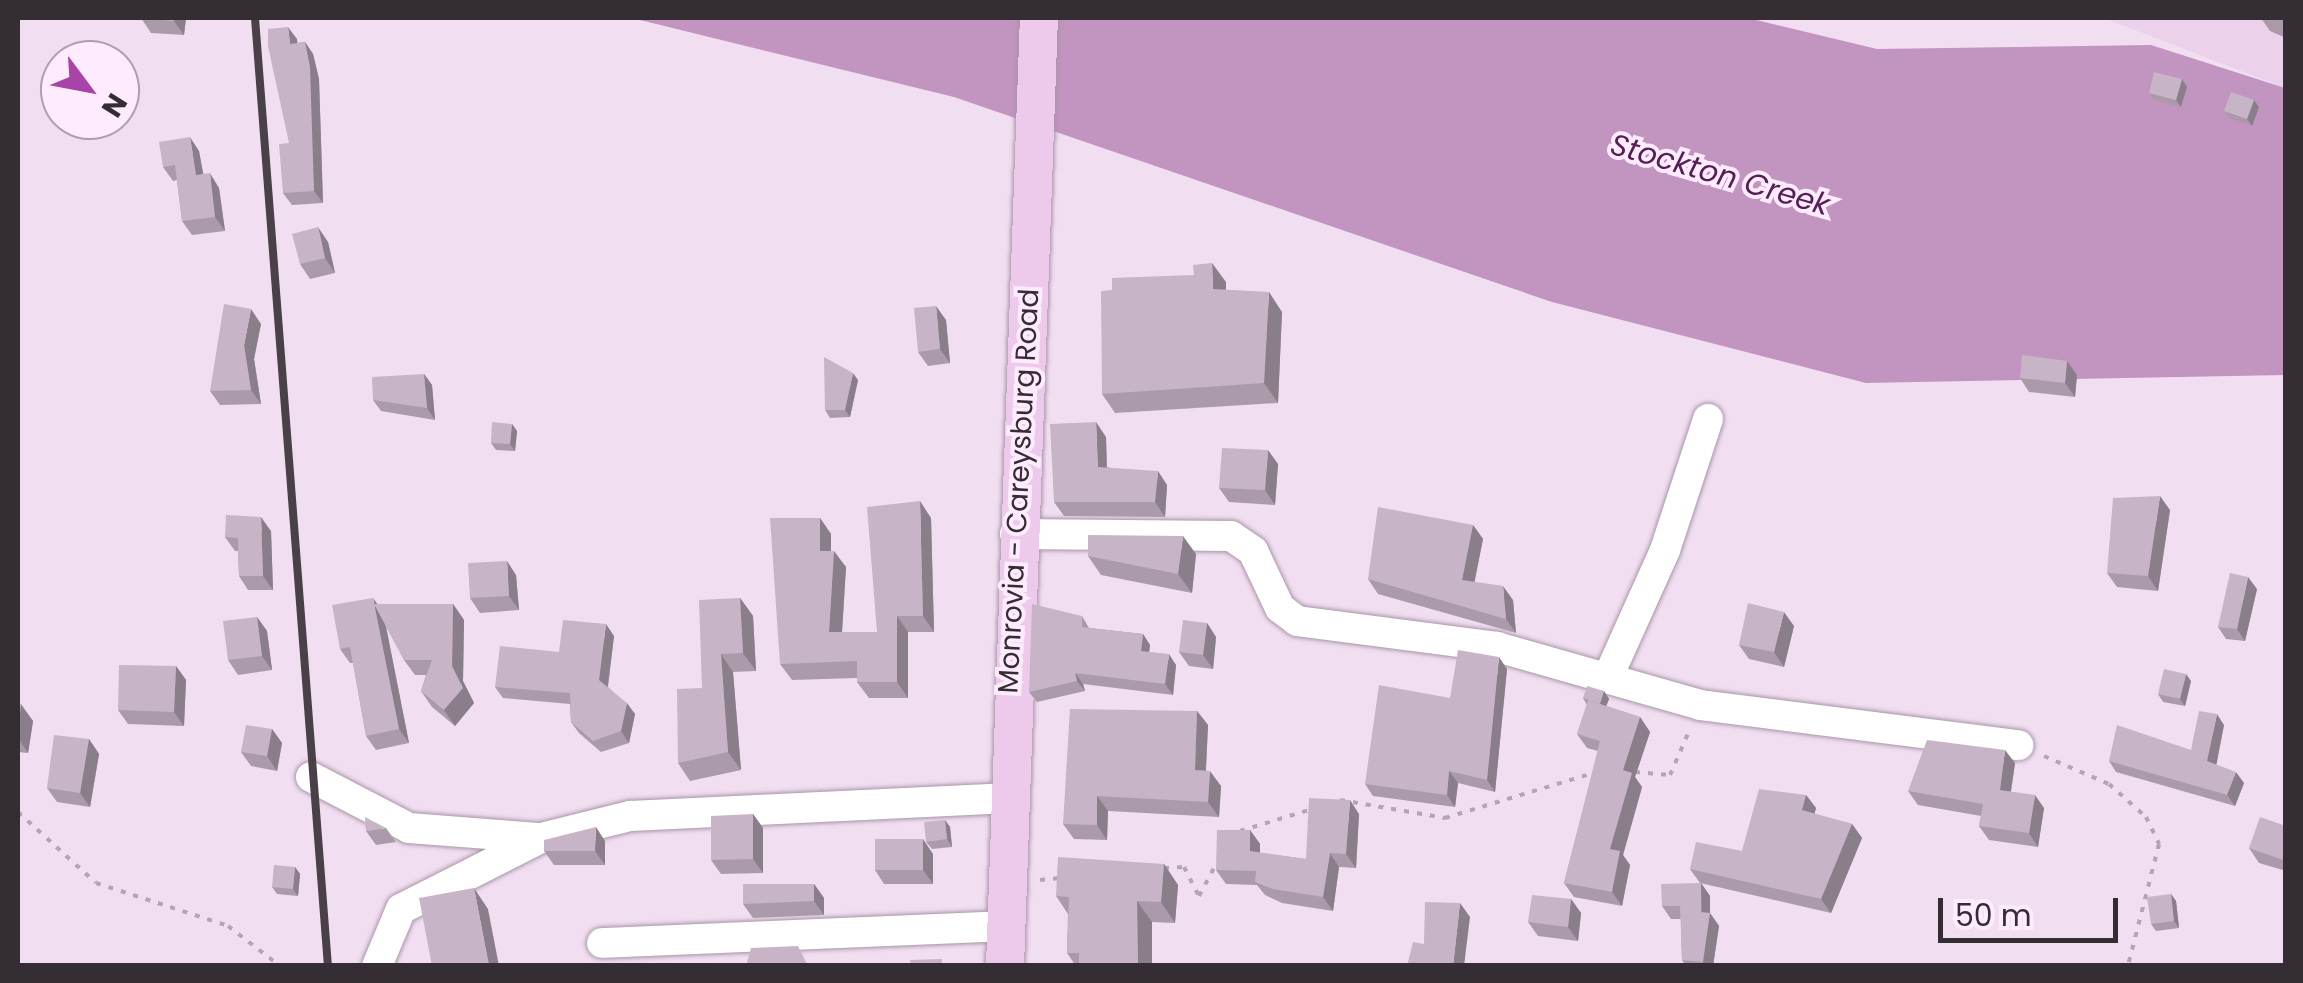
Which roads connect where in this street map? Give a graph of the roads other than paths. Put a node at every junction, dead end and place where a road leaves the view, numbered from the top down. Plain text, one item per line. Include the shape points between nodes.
1 (1039, 18) edge
2 (1708, 419) dead end
3 (1016, 534) junction
4 (1608, 677) junction
5 (2018, 745) road end
6 (311, 777) dead end
7 (1006, 798) junction
8 (541, 838) junction
9 (1005, 926) junction
10 (602, 943) dead end
11 (377, 966) edge
12 (1005, 966) edge

1 - 3 main road, Monrovia - Careysburg Road
2 - 4 street via 1666,550
3 - 4 street via 1231,536 1252,551 1280,608 1297,621 1497,647
3 - 7 main road, Monrovia - Careysburg Road
4 - 5 street via 1700,704
6 - 8 street via 410,828
7 - 8 street via 630,816
7 - 9 main road, Monrovia - Careysburg Road
8 - 11 street via 401,909
9 - 10 street
9 - 12 main road, Monrovia - Careysburg Road

